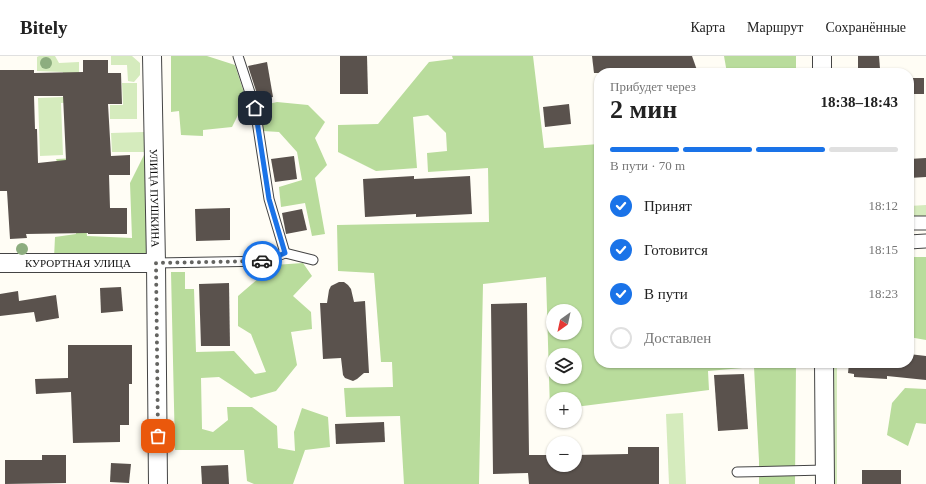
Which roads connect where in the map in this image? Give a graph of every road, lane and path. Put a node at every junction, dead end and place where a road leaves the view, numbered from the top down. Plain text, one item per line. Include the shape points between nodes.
1 (152, 56) edge
2 (238, 56) edge
3 (822, 56) edge
4 (822, 68) edge
5 (914, 223) edge
6 (926, 223) edge
7 (926, 241) edge
8 (914, 242) edge
9 (285, 253) junction
10 (313, 260) dead end
11 (0, 263) edge
12 (156, 263) junction
13 (824, 368) edge
14 (737, 472) dead end
15 (824, 477) edge
16 (158, 484) edge

1 - 12 street, УЛИЦА ПУШКИНА
2 - 9 lane via 255,108 269,199
3 - 4 street
5 - 6 street
7 - 8 street
9 - 10 lane
9 - 12 lane via 266,261
11 - 12 street, КУРОРТНАЯ УЛИЦА
12 - 16 street, УЛИЦА ПУШКИНА
13 - 15 street
14 - 15 lane

